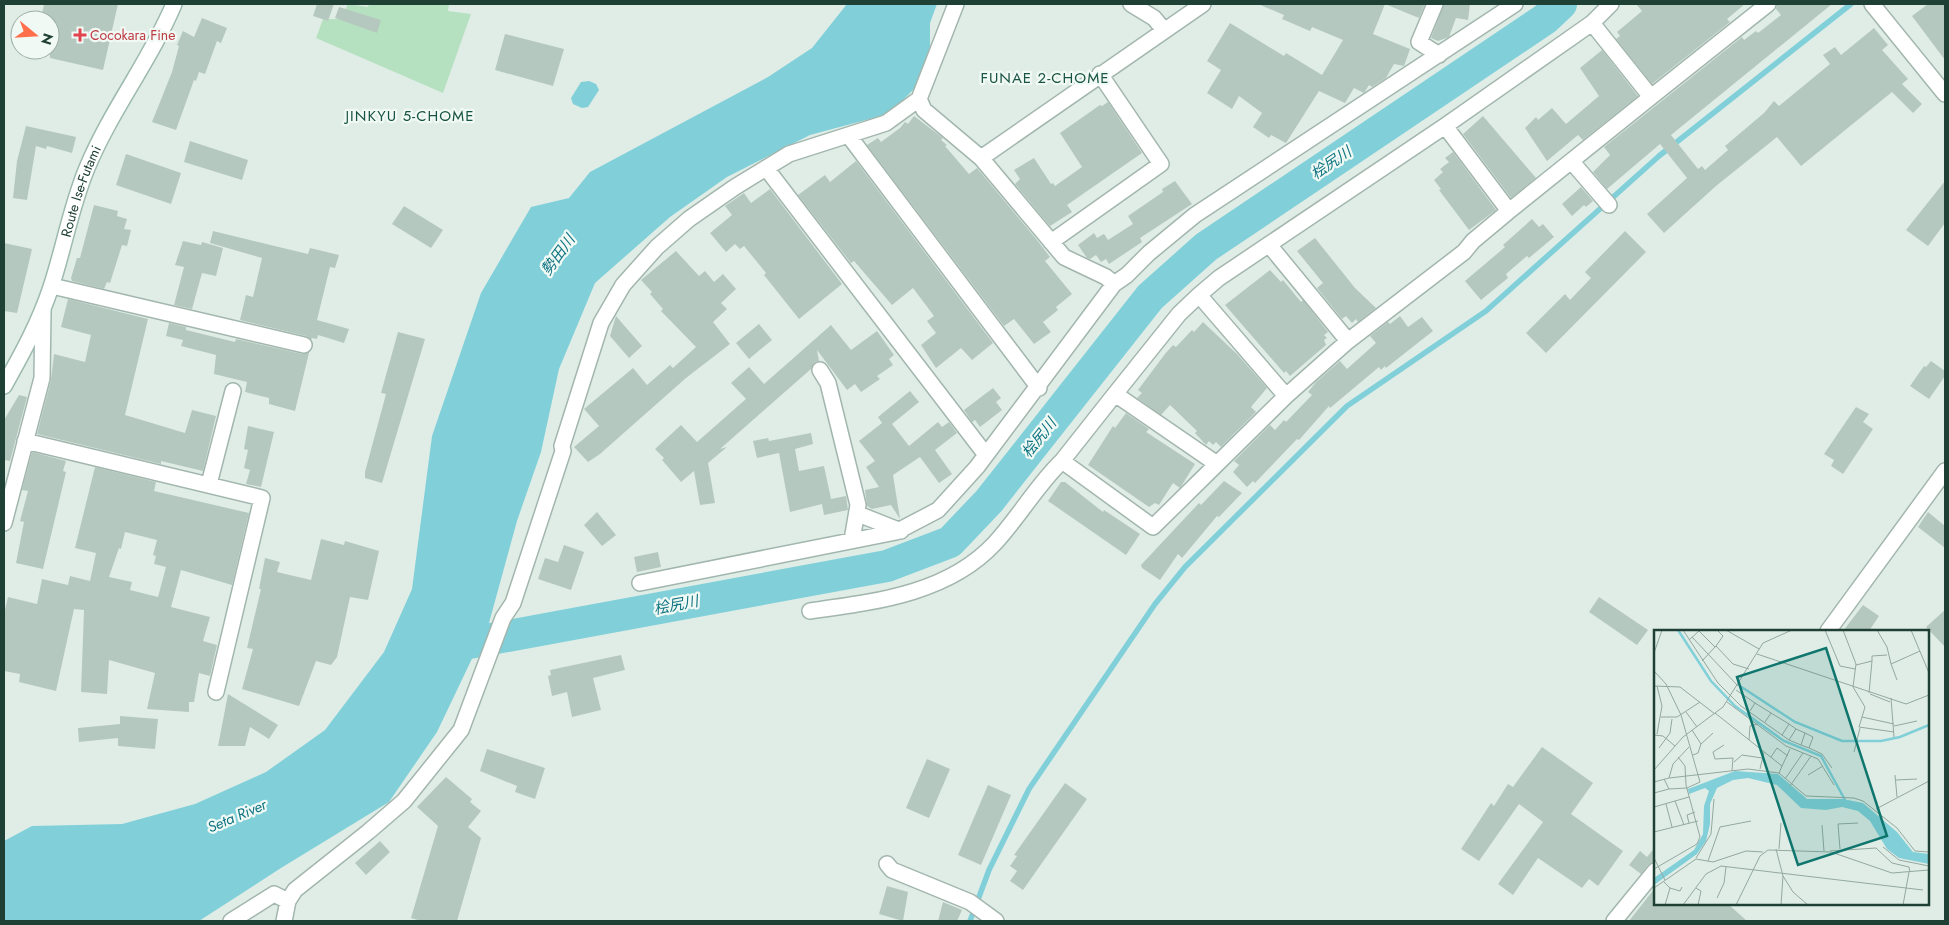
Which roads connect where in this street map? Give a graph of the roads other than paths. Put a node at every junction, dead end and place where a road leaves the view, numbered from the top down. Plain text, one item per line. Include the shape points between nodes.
1 (174, 4) edge
2 (956, 4) edge
3 (1131, 4) edge
4 (1203, 4) edge
5 (1435, 4) edge
6 (1515, 4) edge
7 (1611, 4) edge
8 (1768, 4) edge
9 (1872, 4) edge
10 (1592, 23) junction
11 (1164, 30) junction
12 (1439, 55) junction
13 (1100, 74) junction
14 (1945, 94) edge
15 (1651, 96) junction
16 (919, 100) junction
17 (1445, 126) junction
18 (848, 136) junction
19 (981, 158) junction
20 (1572, 162) junction
21 (766, 168) junction
22 (1605, 201) dead end
23 (1510, 211) junction
24 (1051, 242) junction
25 (1270, 246) junction
26 (1114, 284) junction
27 (52, 286) junction
28 (1199, 295) junction
29 (43, 310) junction
30 (1348, 341) junction
31 (304, 345) dead end
32 (820, 370) dead end
33 (4, 386) edge
34 (1039, 388) junction
35 (233, 391) dead end
36 (1115, 394) junction
37 (1286, 396) junction
38 (25, 441) junction
39 (986, 455) junction
40 (1062, 460) junction
41 (1217, 464) junction
42 (1945, 471) edge
43 (208, 484) junction
44 (858, 514) junction
45 (4, 524) edge
46 (901, 530) junction
47 (852, 540) junction
48 (640, 583) dead end
49 (810, 611) dead end
50 (1829, 630) edge
51 (216, 692) dead end
52 (887, 864) dead end
53 (1654, 872) edge
54 (288, 901) junction
55 (232, 921) edge
56 (284, 921) edge
57 (996, 921) edge
58 (1614, 921) edge

1 - 27 street, Route Ise-Futami via 155,44 102,133 86,169
2 - 16 street
3 - 11 street via 1154,18
4 - 11 street
5 - 12 street via 1419,42
6 - 12 street
7 - 10 street
8 - 15 street
9 - 14 street
10 - 15 street
10 - 17 street
11 - 13 street
12 - 26 street via 1195,216
13 - 19 street
13 - 24 street via 1161,164
15 - 20 street
16 - 18 street via 886,123
16 - 19 street via 924,110
17 - 23 street
17 - 25 street
18 - 21 street via 808,147
18 - 34 street
19 - 24 street
20 - 22 street
20 - 23 street
21 - 39 street
21 - 54 street via 689,219 656,247 611,304 589,357 563,451 513,603 503,618 461,730 404,801 300,886
23 - 30 street via 1464,252
24 - 26 street via 1064,257 1106,276
25 - 28 street via 1219,278
25 - 30 street
26 - 34 street via 1050,367
27 - 29 street, Route Ise-Futami
27 - 31 street
28 - 36 street via 1179,314
28 - 37 street
29 - 33 street, Route Ise-Futami
29 - 38 street via 42,378
30 - 37 street
32 - 44 street via 828,383
34 - 39 street
35 - 43 street
36 - 40 street
36 - 41 street
37 - 41 street
38 - 43 street
38 - 45 street
39 - 46 street via 938,510
40 - 41 street via 1153,527
40 - 49 street via 993,546 968,566 891,600
42 - 50 street
43 - 51 street via 262,498
44 - 46 street
44 - 47 street
46 - 47 street
47 - 48 street
52 - 57 street via 892,870 975,906
53 - 58 street
54 - 55 street via 274,894
54 - 56 street

